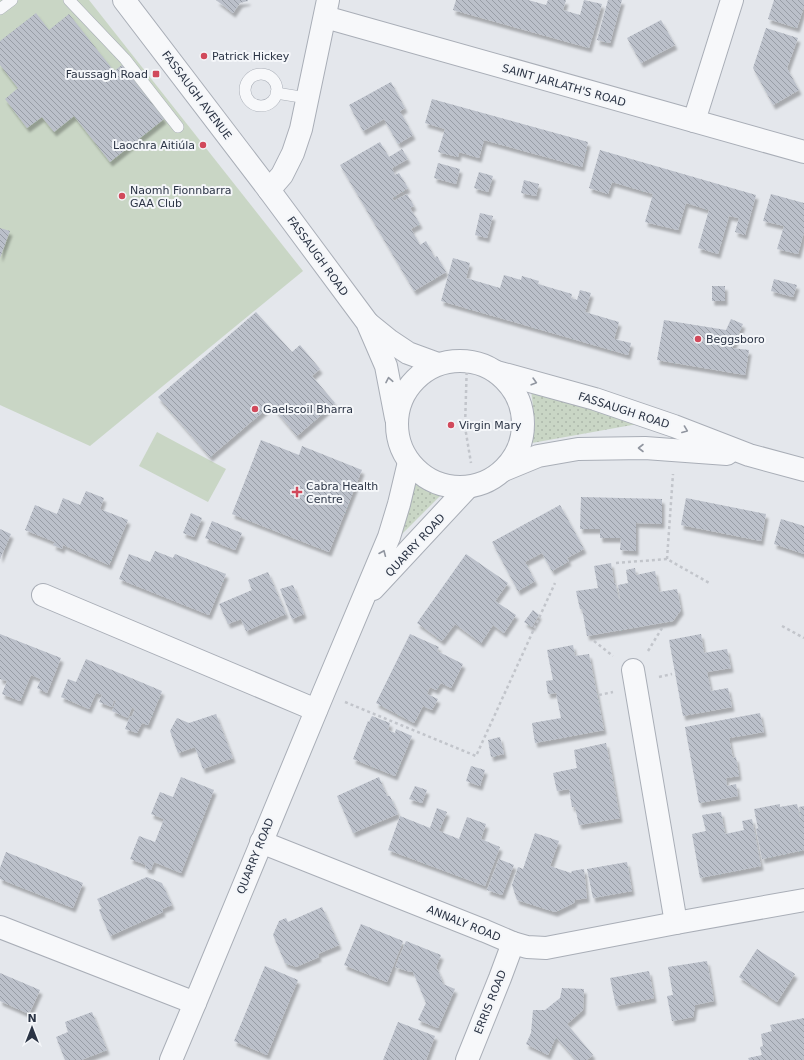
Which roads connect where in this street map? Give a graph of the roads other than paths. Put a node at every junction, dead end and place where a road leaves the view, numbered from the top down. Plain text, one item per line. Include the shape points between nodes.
1 (12, 0) edge
2 (69, 0) edge
3 (124, 0) edge
4 (732, 0) edge
5 (326, 8) edge
6 (0, 9) edge
7 (276, 93) dead end
8 (307, 98) junction
9 (694, 121) junction
10 (178, 127) dead end
11 (804, 152) edge
12 (270, 190) junction
13 (367, 322) junction
14 (438, 364) junction
15 (497, 372) junction
16 (396, 418) junction
17 (750, 455) junction
18 (409, 462) junction
19 (504, 470) junction
20 (804, 470) edge
21 (471, 487) junction
22 (43, 595) dead end
23 (362, 602) junction
24 (633, 670) dead end
25 (320, 702) junction
26 (261, 842) junction
27 (804, 900) edge
28 (676, 923) junction
29 (0, 927) edge
30 (513, 943) junction
31 (195, 1003) junction
32 (170, 1060) edge
33 (467, 1060) edge

1 - 6 lane
2 - 10 lane via 125,60
3 - 12 street, FASSAUGH AVENUE
4 - 9 street
5 - 8 street
5 - 9 street, SAINT JARLATH'S ROAD
7 - 8 lane
8 - 12 street via 293,153 282,175
9 - 11 street, SAINT JARLATH'S ROAD
12 - 13 street, FASSAUGH ROAD
13 - 14 street, FASSAUGH ROAD via 408,353
16 -> 13 street, FASSAUGH ROAD via 386,366
14 - 15 street via 452,360 467,360
14 - 16 street via 422,373 410,385 401,400
15 -> 17 street, FASSAUGH ROAD via 595,399
15 - 19 street via 511,385 520,403 524,422 522,440 515,456
16 - 18 street, FASSAUGH ROAD via 401,448
17 -> 19 street, FASSAUGH ROAD via 645,448 578,449 538,456
17 - 20 street, FASSAUGH ROAD
18 - 21 street, FASSAUGH ROAD via 420,474 435,482 451,487
23 -> 18 street, QUARRY ROAD via 390,537
19 - 21 street via 490,480
21 - 23 street, QUARRY ROAD
22 - 25 street
23 - 25 street, QUARRY ROAD
24 - 28 street
25 - 26 street, QUARRY ROAD
26 - 30 street, ANNALY ROAD
26 - 31 street, QUARRY ROAD
27 - 28 street, ANNALY ROAD
28 - 30 street, ANNALY ROAD via 546,948
29 - 31 street
30 - 33 street, ERRIS ROAD
31 - 32 street, QUARRY ROAD

